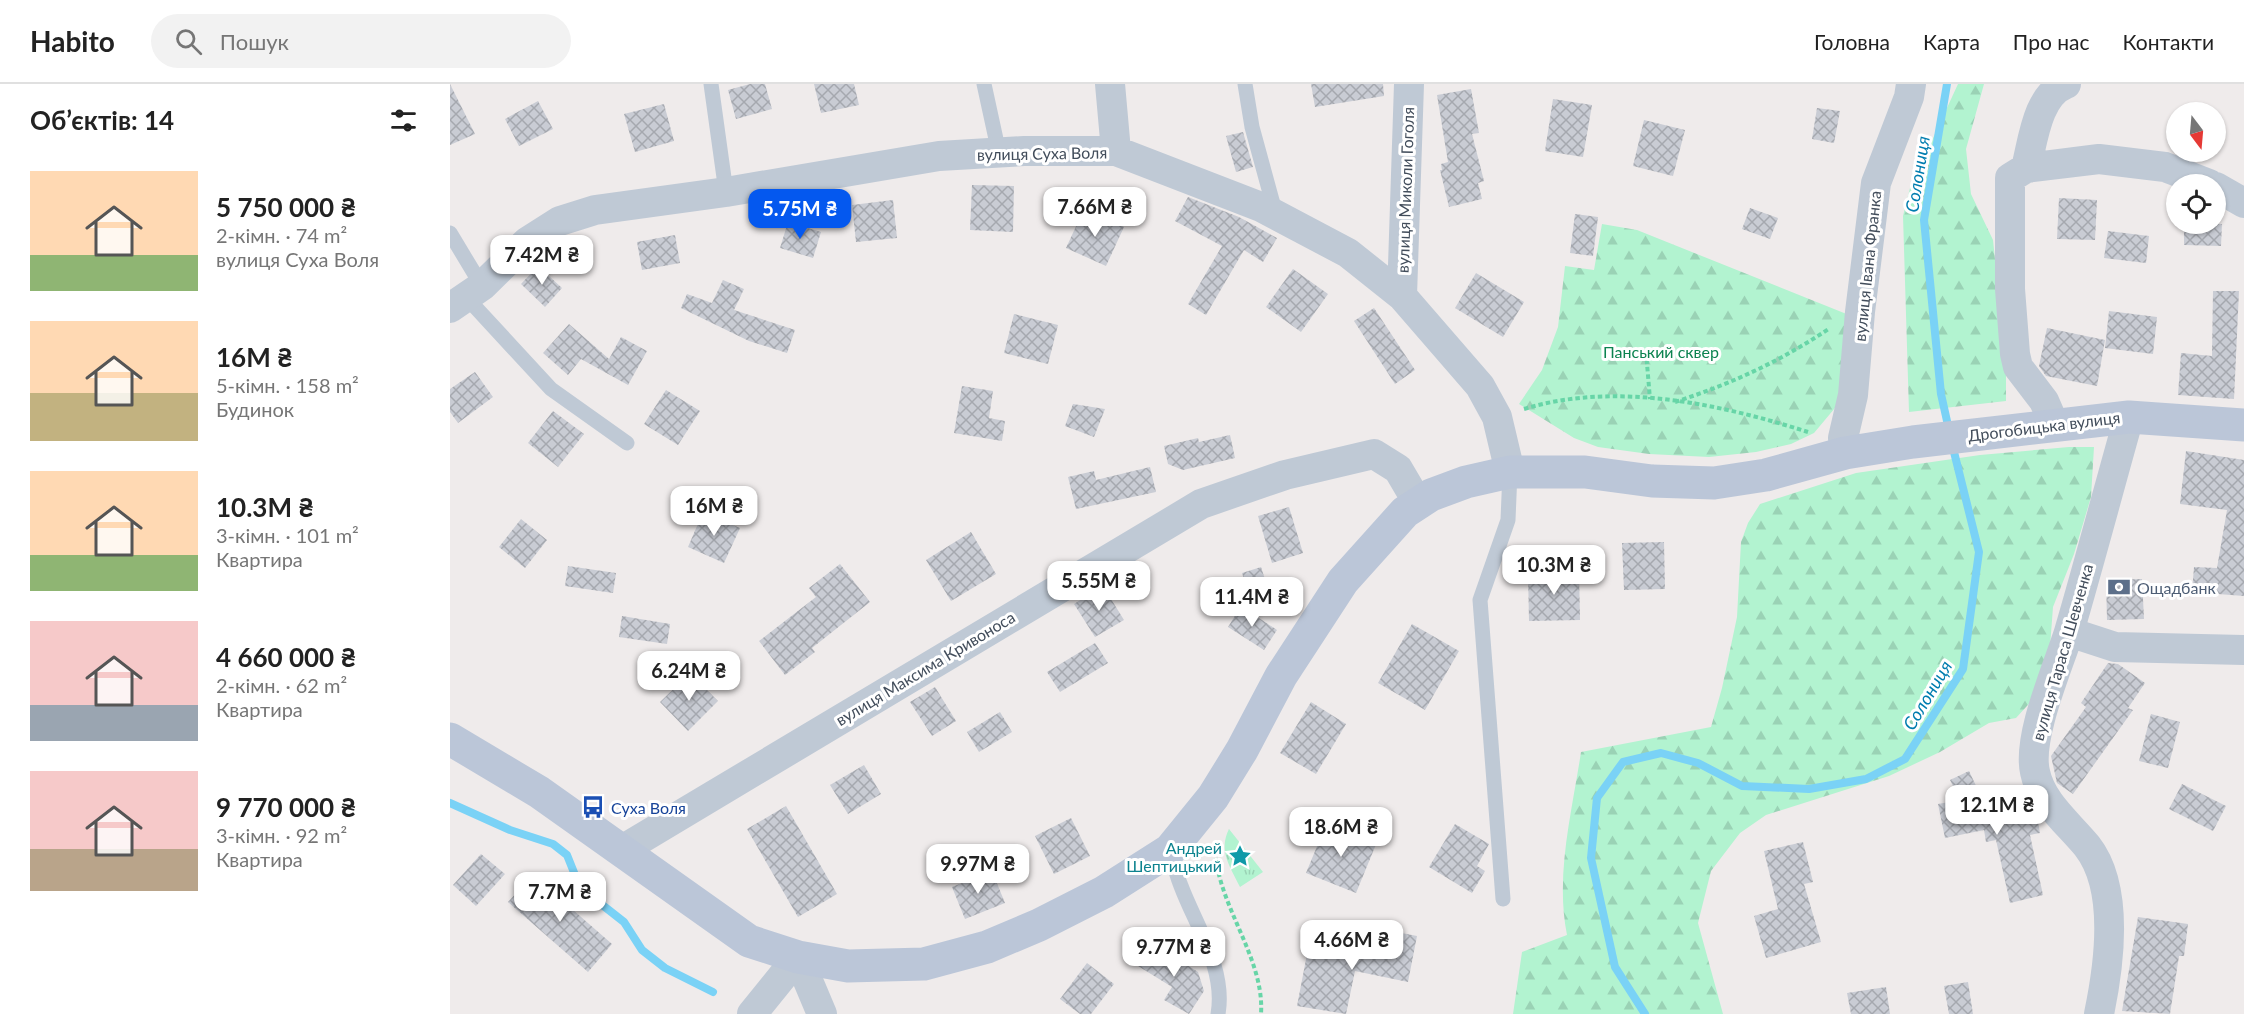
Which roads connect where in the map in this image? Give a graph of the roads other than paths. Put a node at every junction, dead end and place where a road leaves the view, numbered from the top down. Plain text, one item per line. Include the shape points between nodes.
1 (711, 84) edge
2 (984, 84) edge
3 (1110, 84) edge
4 (1245, 84) edge
5 (1409, 84) edge
6 (1911, 84) edge
7 (2066, 84) edge
8 (1116, 151) junction
9 (999, 153) junction
10 (2026, 168) junction
11 (2184, 174) edge
12 (726, 192) junction
13 (2226, 193) edge
14 (2244, 203) edge
15 (1276, 215) junction
16 (450, 233) edge
17 (1402, 296) junction
18 (466, 297) edge
19 (2129, 417) junction
20 (2054, 424) junction
21 (2244, 425) edge
22 (627, 443) dead end
23 (1844, 446) junction
24 (1510, 472) junction
25 (1418, 503) junction
26 (2069, 632) junction
27 (2244, 650) edge
28 (450, 739) edge
29 (622, 850) junction
30 (1170, 850) junction
31 (1503, 899) dead end
32 (798, 957) junction
33 (752, 1014) edge
34 (822, 1014) edge
35 (1218, 1014) edge
36 (2099, 1014) edge

1 - 12 lane
2 - 9 lane
3 - 8 street
4 - 15 lane via 1252,127
5 - 17 street, вулиця Миколи Гоголя
6 - 23 street, вулиця Івана Франка via 1876,183
7 - 10 street via 2050,94 2043,108
8 - 9 street, вулиця Суха Воля
8 - 15 street, вулиця Суха Воля
9 - 12 street, вулиця Суха Воля via 939,156
10 - 11 street via 2099,159 2165,167
10 - 20 street via 2010,178 2014,354
12 - 18 street, вулиця Суха Воля via 595,210 560,222 527,242
13 - 14 street
15 - 17 street, вулиця Суха Воля via 1348,254
16 - 18 lane
17 - 24 street, вулиця Суха Воля via 1480,386 1497,417
18 - 22 lane via 551,389
19 - 20 street, Дрогобицька вулиця
19 - 21 street, Дрогобицька вулиця
19 - 26 street, вулиця Тараса Шевченка
20 - 23 street, Дрогобицька вулиця via 1913,442
23 - 24 street, Дрогобицька вулиця via 1766,475 1714,483 1652,481 1585,472
24 - 25 street, Дрогобицька вулиця via 1466,482
24 - 31 lane via 1508,520 1480,600
25 - 29 street, вулиця Максима Кривоноса via 1398,469 1374,454 1285,475 1202,504
25 - 30 street, Дрогобицька вулиця via 1380,537 1343,581 1281,676 1213,797
26 - 27 street via 2115,647
26 - 36 street, вулиця Тараса Шевченка via 2034,743 2035,772 2044,796 2089,848 2101,876 2110,945
28 - 29 street, Дрогобицька вулиця via 539,792
29 - 32 street, Дрогобицька вулиця via 749,941
30 - 32 street, Дрогобицька вулиця via 1104,892 1039,926 987,947 924,964 888,966 848,966
30 - 35 lane via 1180,885 1210,950 1220,1003
32 - 33 street
32 - 34 street

